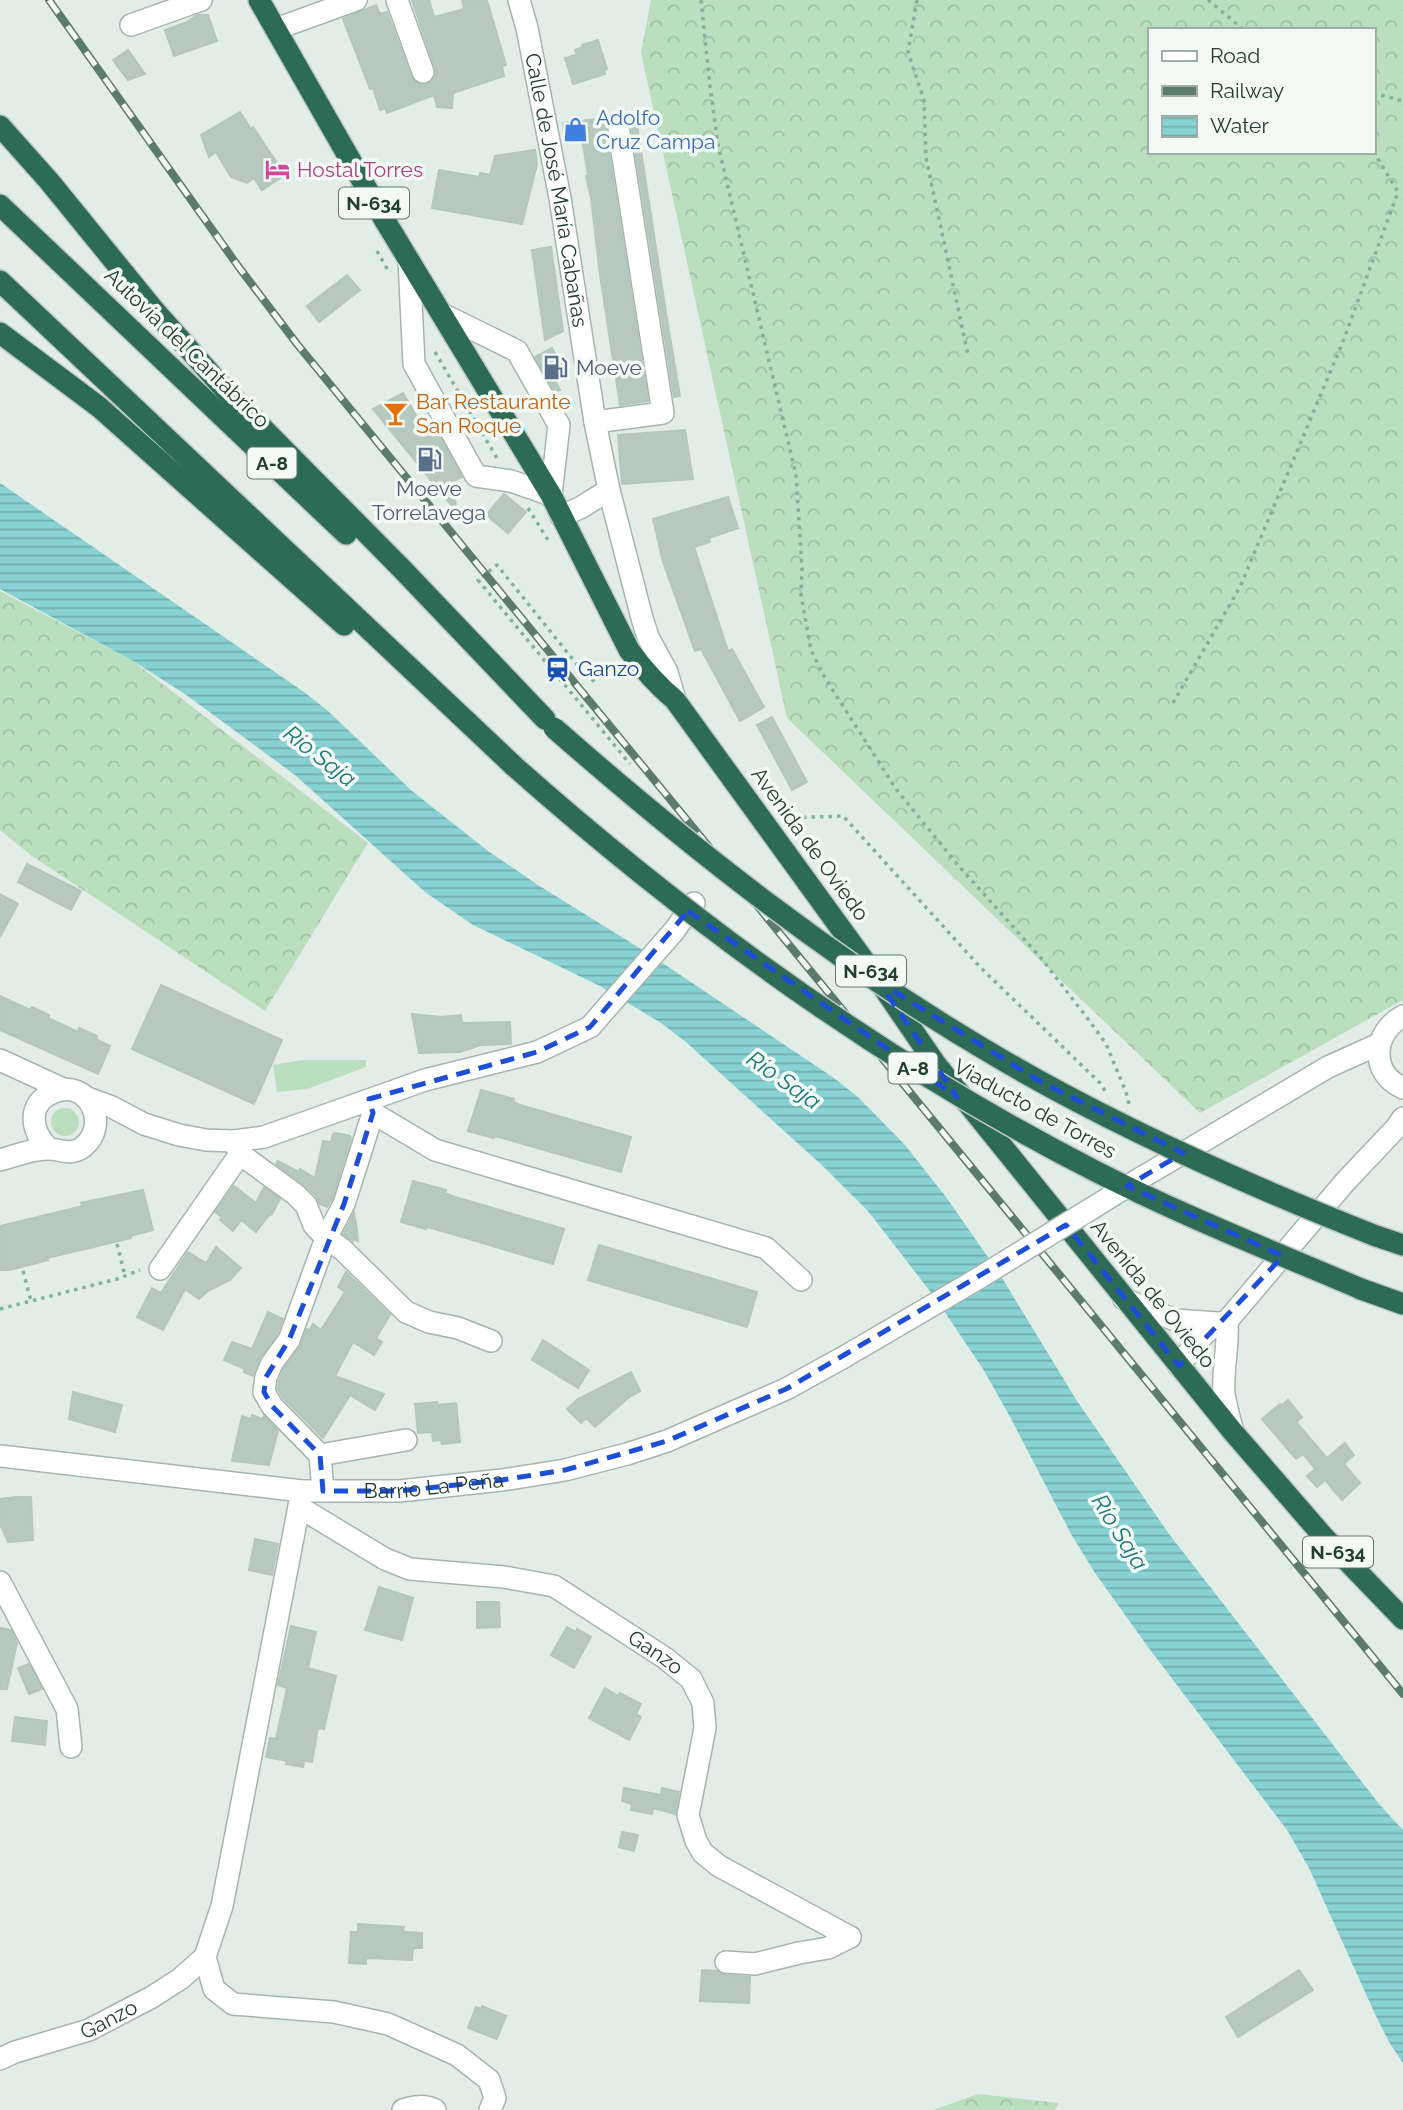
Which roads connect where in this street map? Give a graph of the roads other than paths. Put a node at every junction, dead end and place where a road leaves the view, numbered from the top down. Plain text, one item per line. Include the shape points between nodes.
1 (201, 0) edge
2 (259, 0) edge
3 (356, 0) edge
4 (397, 0) edge
5 (519, 0) edge
6 (131, 25) dead end
7 (276, 29) junction
8 (423, 72) dead end
9 (0, 126) edge
10 (619, 132) dead end
11 (0, 205) edge
12 (409, 260) junction
13 (0, 281) edge
14 (442, 314) junction
15 (0, 333) edge
16 (595, 422) junction
17 (609, 490) junction
18 (551, 495) junction
19 (562, 516) junction
20 (675, 700) junction
21 (549, 724) junction
22 (515, 767) junction
23 (694, 903) dead end
24 (1403, 1016) edge
25 (1379, 1044) junction
26 (9, 1064) edge
27 (1403, 1088) edge
28 (63, 1089) junction
29 (86, 1097) junction
30 (371, 1106) junction
31 (1403, 1118) edge
32 (34, 1119) junction
33 (144, 1124) junction
34 (92, 1138) junction
35 (48, 1148) junction
36 (237, 1148) junction
37 (1, 1160) edge
38 (327, 1238) junction
39 (1403, 1245) edge
40 (152, 1269) road end
41 (802, 1280) dead end
42 (1124, 1299) junction
43 (1403, 1304) edge
44 (1224, 1326) junction
45 (491, 1341) dead end
46 (1179, 1366) junction
47 (1233, 1432) junction
48 (406, 1440) dead end
49 (320, 1455) junction
50 (0, 1456) edge
51 (308, 1496) junction
52 (0, 1582) edge
53 (1403, 1619) edge
54 (71, 1746) dead end
55 (205, 1957) junction
56 (726, 1962) dead end
57 (0, 2059) edge
58 (403, 2110) edge
59 (435, 2110) edge
60 (490, 2110) edge

1 - 6 street
2 - 7 highway, Avenida de Oviedo / N-634
3 - 7 street
4 - 8 street
5 - 16 street, Calle de José María Cabañas via 560,198
7 - 12 highway, Avenida de Oviedo / N-634
9 - 21 highway via 226,391
10 - 16 street via 663,413
11 - 21 highway, Autovía del Cantábrico / A-8
12 - 14 highway, Avenida de Oviedo / N-634
12 - 18 street via 414,364 476,476 511,481
13 - 22 highway, A-8
14 - 18 highway, Avenida de Oviedo / N-634
14 - 18 street via 517,351 559,425
15 - 22 highway via 99,407 366,644
16 - 17 street, Calle de José María Cabañas
17 - 19 street
17 - 20 street, Calle de José María Cabañas via 642,618
18 - 19 highway, Avenida de Oviedo / N-634
19 - 20 highway, Avenida de Oviedo / N-634 via 629,650 653,682
20 - 42 highway, Avenida de Oviedo / N-634 via 935,1063
21 - 39 highway, Viaducto de Torres / A-8, bridge via 745,887 933,1018 1041,1082 1164,1144
22 - 43 highway, Viaducto de Torres / A-8, bridge via 705,924 918,1071 1096,1172 1244,1240
23 - 30 street via 590,1027 537,1052 425,1080
24 - 25 street via 1391,1023
25 - 27 street via 1382,1068
25 - 51 street, Barrio La Peña, bridge via 1328,1067 844,1357 786,1389 667,1441 565,1470 502,1480
26 - 28 street
26 - 32 street via 32,1089
28 - 29 street
28 - 32 street via 41,1100
29 - 33 street
29 - 34 street via 97,1122
30 - 36 street
30 - 38 street via 344,1204
30 - 41 street via 435,1150 766,1248
31 - 44 street
32 - 35 street via 39,1139
32 - 37 street
33 - 34 street via 114,1127
33 - 36 street
34 - 35 street via 80,1149 64,1153
35 - 37 street
36 - 38 street via 306,1205 314,1225
36 - 40 street
38 - 45 street via 407,1312
38 - 49 street via 289,1340 266,1377 264,1392 281,1417
42 - 44 street via 1174,1320
42 - 46 highway, Avenida de Oviedo / N-634
44 - 46 street via 1205,1352
44 - 47 street via 1224,1393
46 - 47 highway, Avenida de Oviedo / N-634
47 - 53 highway, Avenida de Oviedo / N-634
48 - 49 street
49 - 51 street
50 - 51 street, Barrio La Peña
51 - 55 street via 222,1906
51 - 56 street, Ganzo via 385,1559 410,1569 554,1586 691,1679 703,1703 705,1728 688,1815 703,1853 850,1937 828,1948 755,1964
52 - 54 street via 67,1709
55 - 57 street, Ganzo via 152,1997 89,2030
55 - 60 street via 214,1989 233,2004 334,2012 388,2024 457,2055 489,2080 495,2098
58 - 59 street

